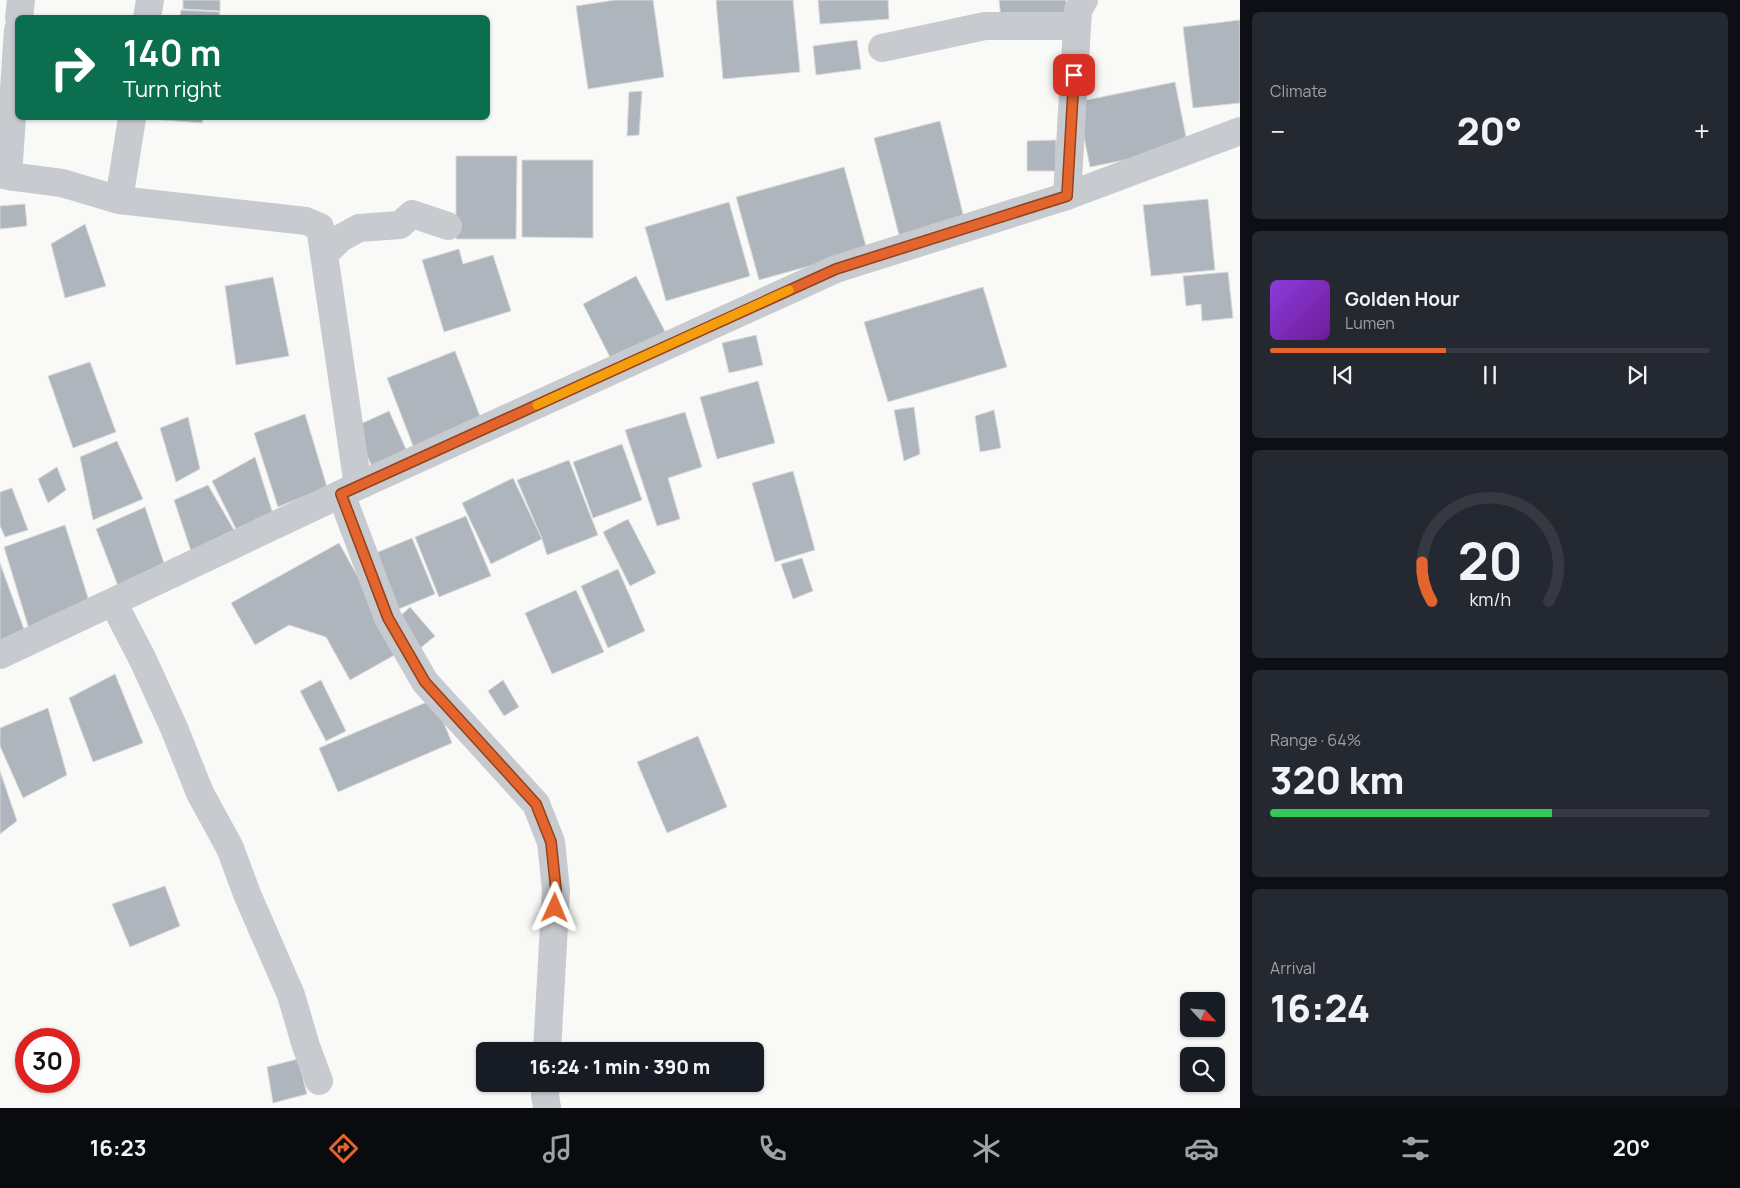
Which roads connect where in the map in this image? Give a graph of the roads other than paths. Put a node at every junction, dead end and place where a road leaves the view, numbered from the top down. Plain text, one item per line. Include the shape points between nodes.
1 (22, 0) edge
2 (150, 0) edge
3 (1084, 0) edge
4 (20, 15) edge
5 (148, 15) edge
6 (1077, 26) junction
7 (882, 48) dead end
8 (15, 61) edge
9 (132, 120) edge
10 (1240, 131) edge
11 (4, 175) edge
12 (1067, 196) junction
13 (119, 200) junction
14 (448, 226) dead end
15 (324, 254) junction
16 (349, 490) junction
17 (113, 602) junction
18 (0, 655) edge
19 (548, 1042) edge
20 (319, 1081) dead end
21 (545, 1092) edge
22 (547, 1108) edge

1 - 4 street
2 - 5 street
3 - 6 street via 1078,10
6 - 7 street via 985,26
6 - 12 street
8 - 11 street
9 - 13 street
10 - 12 street
11 - 13 street via 62,183
12 - 16 street via 836,269
13 - 15 street via 306,221 320,228
14 - 15 street via 412,214 400,226 359,228 341,238
15 - 16 street
16 - 17 street
16 - 19 street via 388,618 425,682 536,804 551,842 556,890
17 - 18 street
17 - 20 street via 143,660 200,793 230,848 291,995
21 - 22 street

